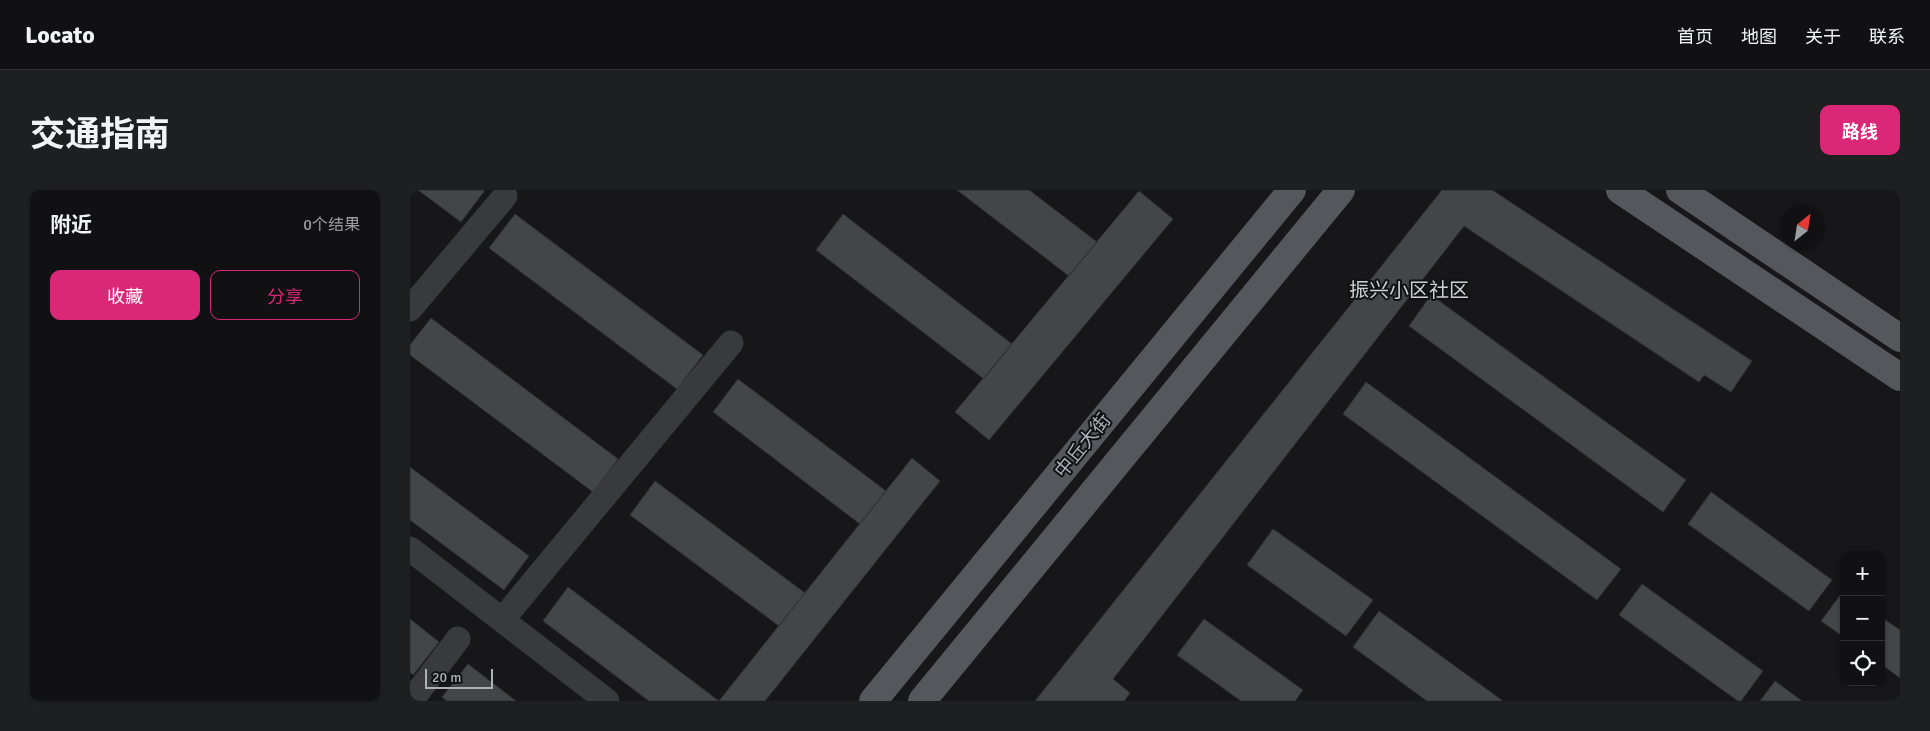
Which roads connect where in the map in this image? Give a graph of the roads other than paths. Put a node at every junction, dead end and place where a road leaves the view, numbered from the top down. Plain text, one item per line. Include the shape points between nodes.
1 (1292, 190) edge
2 (1341, 190) edge
3 (1620, 190) edge
4 (1680, 190) edge
5 (505, 196) dead end
6 (410, 309) edge
7 (1900, 338) edge
8 (731, 343) dead end
9 (1900, 378) edge
10 (410, 550) edge
11 (502, 620) junction
12 (458, 639) dead end
13 (411, 701) edge
14 (607, 701) edge
15 (873, 701) edge
16 (922, 701) edge

1 - 15 main road, 中丘大街
2 - 16 main road, 中丘大街
3 - 9 main road
4 - 7 main road
5 - 6 lane
8 - 11 lane
10 - 11 lane
11 - 14 lane
12 - 13 lane

